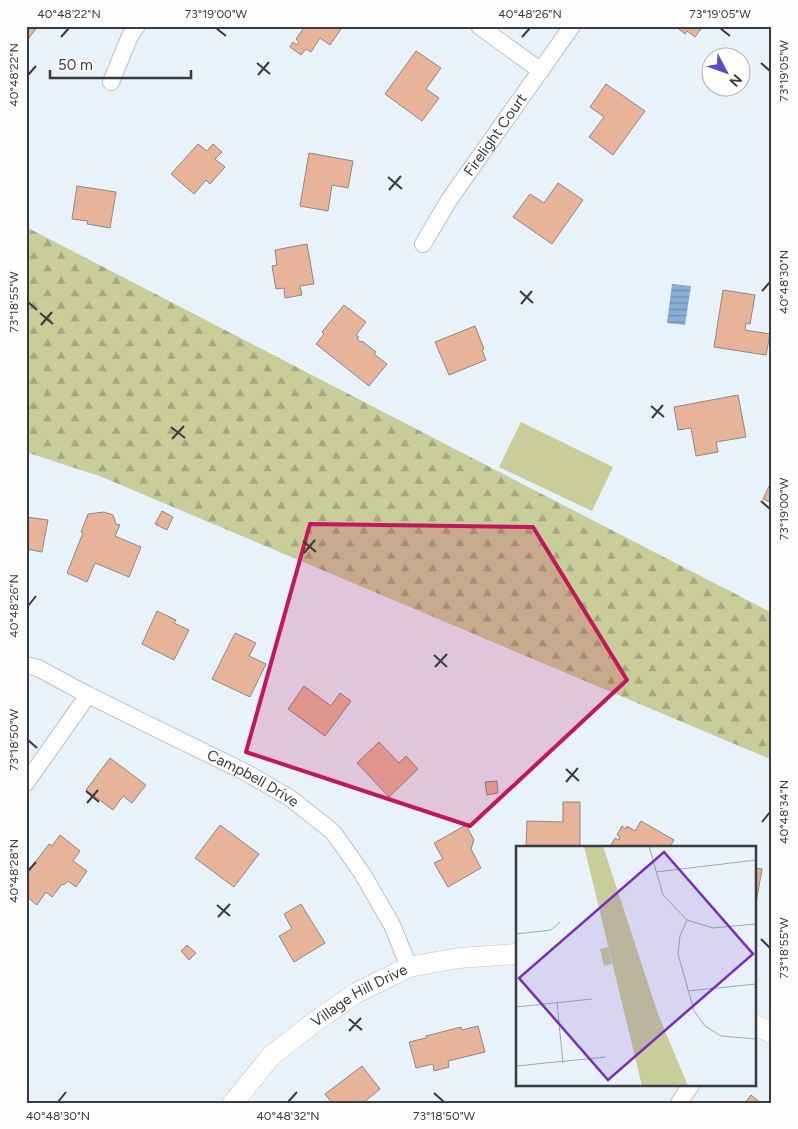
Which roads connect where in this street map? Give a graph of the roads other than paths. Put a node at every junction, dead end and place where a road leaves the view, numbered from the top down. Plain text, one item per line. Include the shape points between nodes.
1 (137, 26) edge
2 (479, 26) edge
3 (572, 26) edge
4 (541, 71) junction
5 (111, 82) dead end
6 (423, 244) dead end
7 (26, 664) edge
8 (88, 695) junction
9 (26, 784) edge
10 (516, 954) edge
11 (409, 967) junction
12 (756, 1025) edge
13 (772, 1033) edge
14 (690, 1086) edge
15 (233, 1103) edge
16 (679, 1103) edge

1 - 5 street
2 - 4 street
3 - 4 street, Firelight Court
4 - 6 street, Firelight Court via 449,200
7 - 8 street, Campbell Drive
8 - 9 street
8 - 11 street, Campbell Drive via 247,773 290,798 333,832 362,873 392,925
10 - 11 street, Village Hill Drive via 458,958
11 - 15 street, Village Hill Drive via 356,993 312,1024 271,1056
12 - 13 street
14 - 16 street

